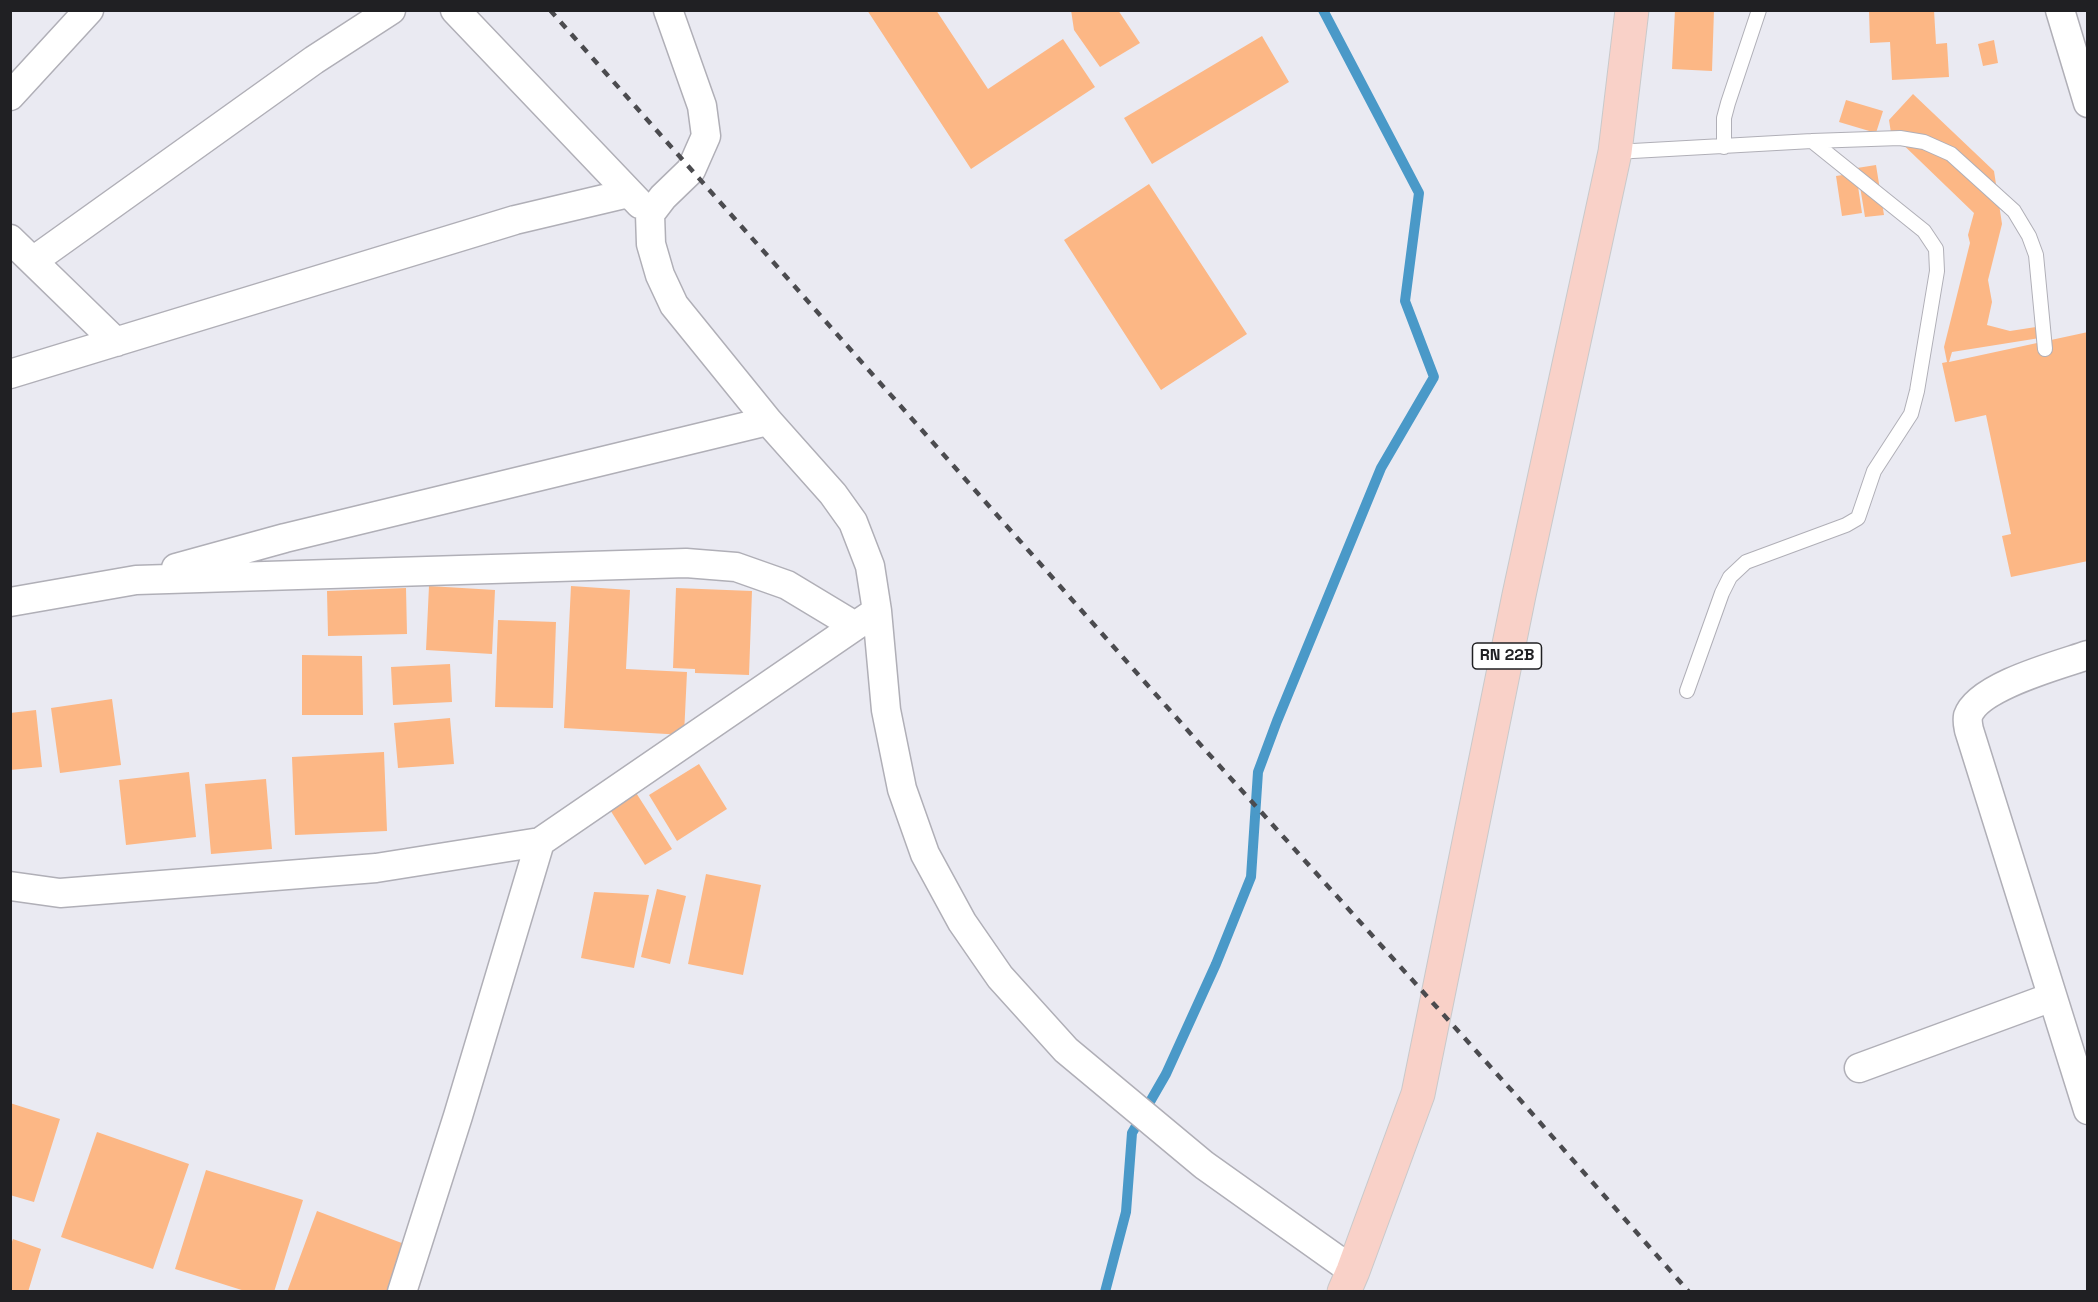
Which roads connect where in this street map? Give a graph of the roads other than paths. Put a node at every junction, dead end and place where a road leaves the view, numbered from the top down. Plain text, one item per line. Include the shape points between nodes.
1 (89, 10) edge
2 (391, 10) edge
3 (455, 10) edge
4 (668, 10) edge
5 (1632, 10) edge
6 (1759, 10) edge
7 (2060, 10) edge
8 (10, 96) edge
9 (2088, 103) edge
10 (1812, 141) junction
11 (1724, 147) junction
12 (1616, 152) junction
13 (629, 193) junction
14 (650, 214) junction
15 (10, 239) edge
16 (33, 261) junction
17 (116, 342) junction
18 (2045, 349) dead end
19 (10, 374) edge
20 (768, 421) junction
21 (135, 580) junction
22 (10, 602) edge
23 (866, 618) junction
24 (2088, 655) edge
25 (1688, 691) dead end
26 (540, 842) junction
27 (10, 886) edge
28 (2052, 997) junction
29 (1859, 1068) dead end
30 (2088, 1110) edge
31 (1348, 1281) edge
32 (402, 1292) edge

1 - 8 street
2 - 16 street via 314,60
3 - 13 street
4 - 14 street via 702,106 705,136 691,170
5 - 12 main road, RN 22B
6 - 11 lane via 1724,118
7 - 9 street
10 - 11 lane
10 - 18 lane via 1900,138 1924,142 1951,154 2013,211 2029,236 2036,255
10 - 25 lane via 1924,231 1936,249 1937,271 1917,391 1911,414 1874,471 1858,518 1746,562 1730,577
11 - 12 lane
12 - 31 main road, RN 22B via 1519,595 1418,1094
13 - 14 street
13 - 17 street via 515,220
14 - 20 street via 651,244 674,305
15 - 16 street
16 - 17 street
17 - 19 street
20 - 21 street via 285,538
20 - 23 street via 853,522 870,566
21 - 22 street
21 - 23 street via 686,563 736,567
23 - 26 street
23 - 31 street via 902,789 925,854 962,922 1000,977 1066,1050
24 - 28 street via 2003,685 1972,709 1967,719
26 - 27 street via 376,868 60,893
26 - 32 street
28 - 29 street
28 - 30 street

